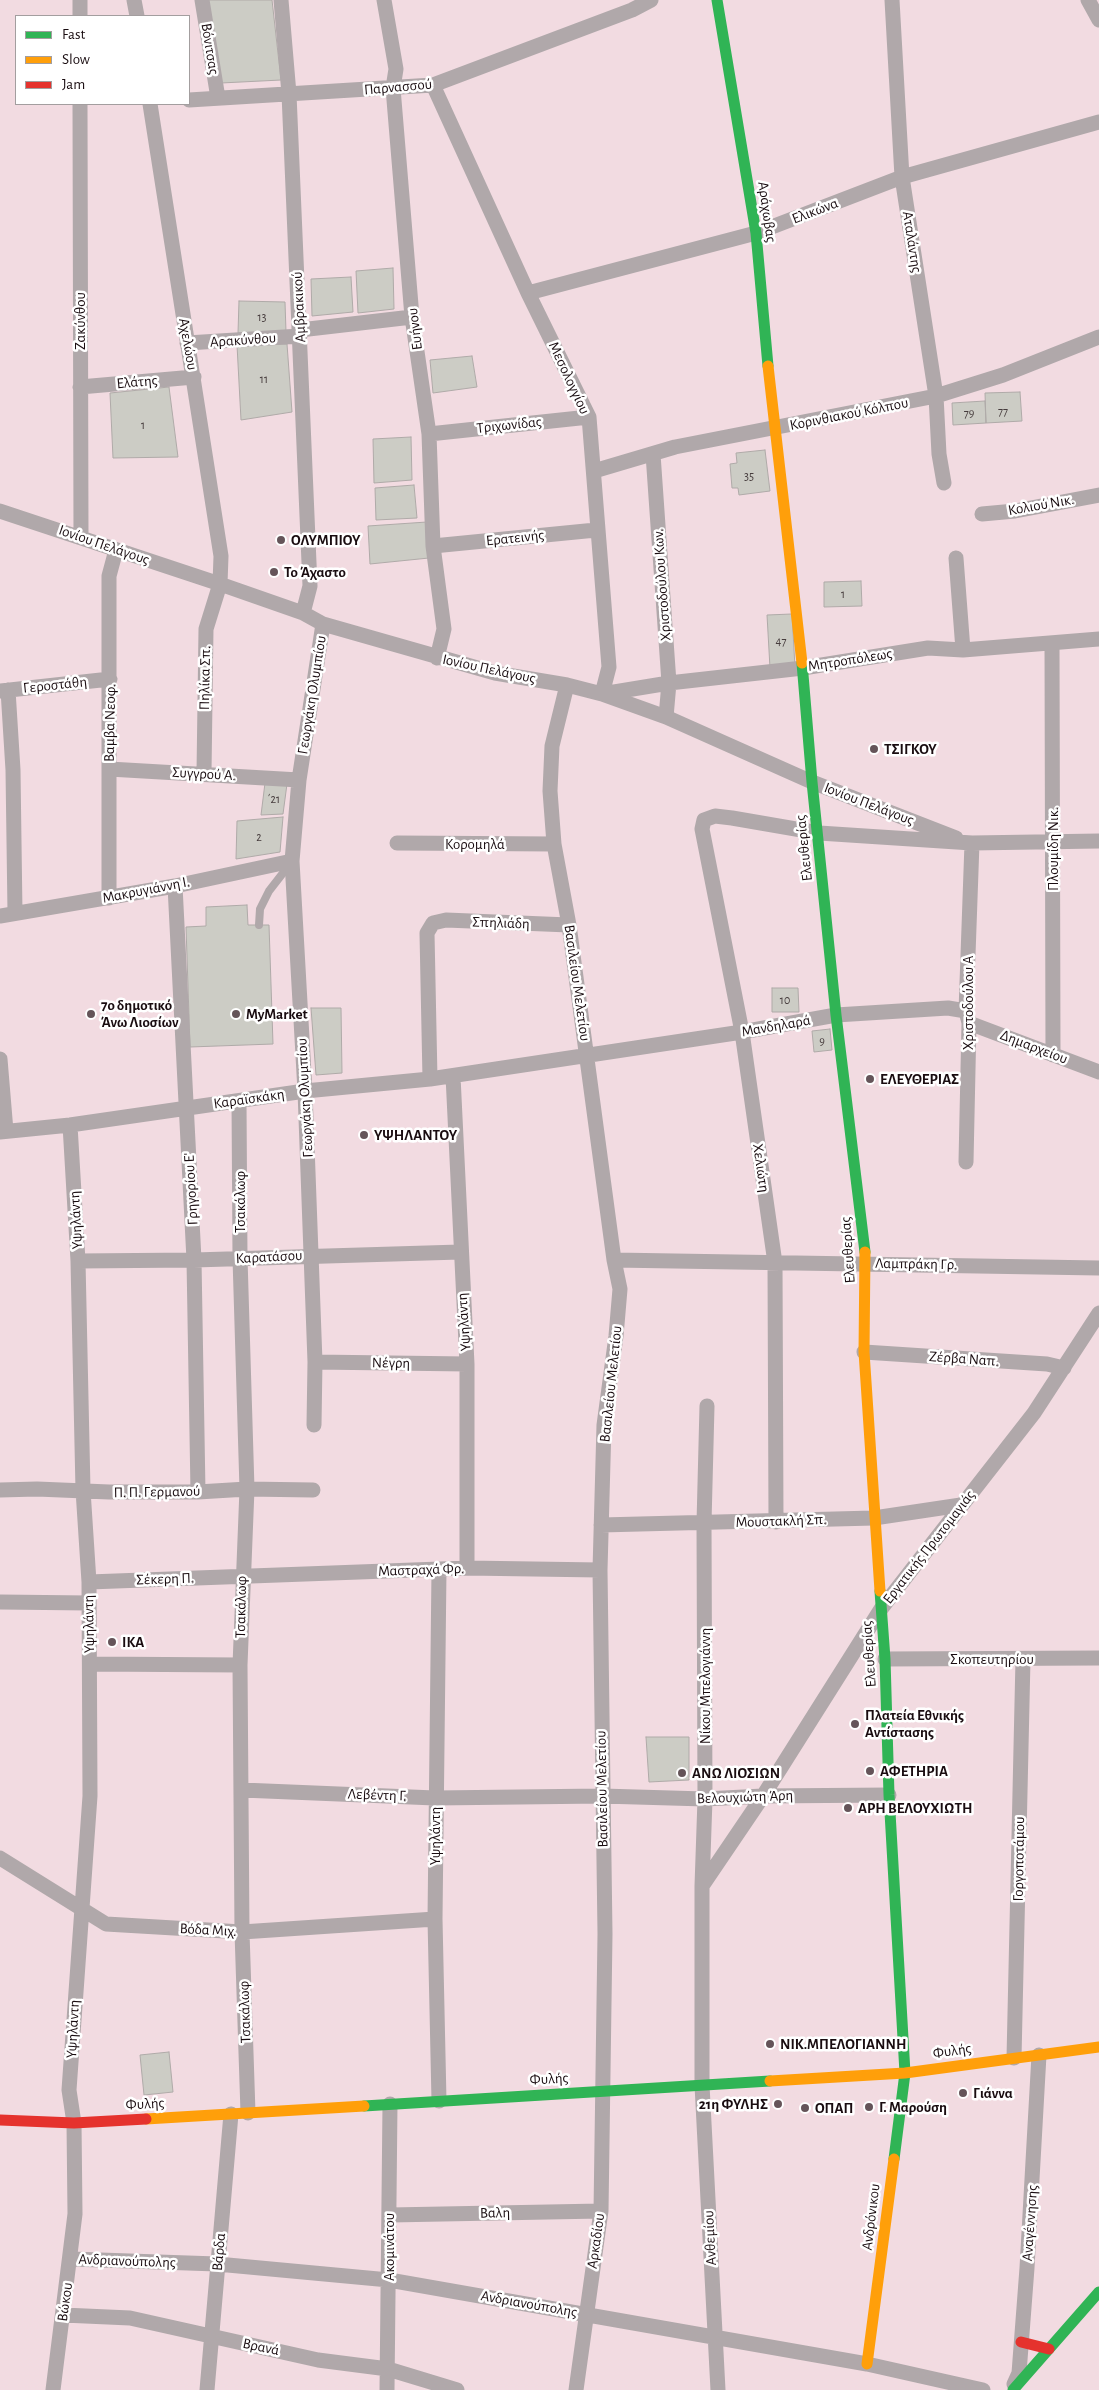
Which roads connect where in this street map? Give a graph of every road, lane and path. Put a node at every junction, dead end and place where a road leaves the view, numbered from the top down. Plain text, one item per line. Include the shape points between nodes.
1 (80, 0) edge
2 (134, 0) edge
3 (202, 0) edge
4 (281, 0) edge
5 (384, 0) edge
6 (651, 0) edge
7 (717, 0) edge
8 (892, 0) edge
9 (1088, 0) edge
10 (630, 5) edge
11 (80, 15) edge
12 (136, 15) edge
13 (1099, 20) edge
14 (433, 85) junction
15 (393, 88) junction
16 (289, 94) junction
17 (218, 98) junction
18 (190, 100) edge
19 (80, 105) edge
20 (150, 105) edge
21 (1099, 122) edge
22 (902, 177) junction
23 (756, 233) junction
24 (528, 292) junction
25 (412, 317) junction
26 (300, 333) junction
27 (1099, 337) edge
28 (187, 343) junction
29 (194, 377) junction
30 (80, 387) junction
31 (936, 396) junction
32 (588, 417) junction
33 (774, 429) junction
34 (429, 434) junction
35 (653, 454) junction
36 (594, 471) junction
37 (944, 483) dead end
38 (1099, 495) edge
39 (0, 511) edge
40 (982, 514) dead end
41 (596, 530) junction
42 (81, 537) junction
43 (433, 546) junction
44 (116, 550) junction
45 (956, 558) dead end
46 (220, 584) junction
47 (303, 614) junction
48 (323, 624) junction
49 (1099, 640) edge
50 (1052, 644) junction
51 (963, 650) junction
52 (437, 658) junction
53 (803, 668) junction
54 (110, 678) junction
55 (669, 683) junction
56 (567, 685) junction
57 (4, 691) edge
58 (602, 694) junction
59 (666, 716) junction
60 (109, 769) junction
61 (204, 773) junction
62 (299, 780) junction
63 (812, 782) junction
64 (819, 834) junction
65 (1053, 841) junction
66 (1099, 842) edge
67 (397, 843) dead end
68 (554, 844) junction
69 (972, 844) junction
70 (292, 861) junction
71 (175, 886) junction
72 (109, 898) junction
73 (7, 915) edge
74 (259, 925) dead end
75 (569, 925) junction
76 (836, 1015) junction
77 (968, 1017) junction
78 (742, 1032) junction
79 (1054, 1055) junction
80 (587, 1056) junction
81 (0, 1059) edge
82 (1099, 1072) edge
83 (453, 1076) junction
84 (430, 1079) junction
85 (305, 1091) junction
86 (239, 1101) junction
87 (187, 1107) junction
88 (70, 1125) junction
89 (3, 1131) edge
90 (966, 1162) dead end
91 (460, 1252) junction
92 (311, 1255) junction
93 (240, 1258) junction
94 (194, 1260) junction
95 (614, 1260) junction
96 (78, 1261) junction
97 (775, 1263) junction
98 (866, 1263) junction
99 (1099, 1268) edge
100 (1099, 1313) edge
101 (864, 1352) junction
102 (315, 1362) junction
103 (467, 1364) junction
104 (1064, 1368) junction
105 (707, 1406) dead end
106 (314, 1425) dead end
107 (247, 1488) junction
108 (0, 1490) edge
109 (83, 1490) junction
110 (314, 1490) dead end
111 (198, 1492) junction
112 (961, 1505) junction
113 (874, 1518) junction
114 (776, 1522) junction
115 (704, 1523) junction
116 (601, 1525) junction
117 (468, 1568) junction
118 (439, 1570) junction
119 (600, 1570) junction
120 (242, 1576) junction
121 (89, 1582) junction
122 (0, 1602) edge
123 (89, 1603) junction
124 (881, 1609) junction
125 (1099, 1658) edge
126 (886, 1659) junction
127 (1023, 1660) junction
128 (90, 1664) junction
129 (240, 1665) junction
130 (242, 1790) junction
131 (889, 1795) junction
132 (602, 1796) junction
133 (763, 1796) junction
134 (435, 1798) junction
135 (705, 1799) junction
136 (0, 1858) edge
137 (702, 1886) junction
138 (80, 1908) junction
139 (434, 1919) junction
140 (242, 1932) junction
141 (1099, 2046) edge
142 (1039, 2054) junction
143 (1014, 2058) junction
144 (905, 2073) junction
145 (702, 2085) junction
146 (604, 2091) junction
147 (439, 2101) junction
148 (390, 2104) junction
149 (248, 2113) junction
150 (232, 2114) junction
151 (0, 2120) edge
152 (74, 2123) junction
153 (601, 2211) junction
154 (390, 2215) junction
155 (71, 2258) junction
156 (217, 2264) junction
157 (389, 2280) junction
158 (1099, 2292) edge
159 (586, 2314) junction
160 (63, 2316) junction
161 (212, 2336) junction
162 (716, 2338) junction
163 (1021, 2342) junction
164 (1049, 2349) junction
165 (867, 2364) junction
166 (388, 2369) junction
167 (53, 2390) edge
168 (208, 2390) edge
169 (387, 2390) edge
170 (457, 2390) edge
171 (576, 2390) edge
172 (718, 2390) edge
173 (983, 2390) edge
174 (1012, 2390) edge

1 - 11 street
2 - 12 street
3 - 17 street, Βόνιτσας
4 - 16 street, Αμβρακικού
5 - 15 street, Ευήνου via 396,69
6 - 10 street, Παρνασσού
7 - 23 street, Αράχωβας
8 - 22 street, Αταλάντης
9 - 13 street
10 - 14 street, Παρνασσού
14 - 15 street, Παρνασσού
14 - 24 street, Μεσολογγίου
15 - 16 street, Παρνασσού
15 - 25 street, Ευήνου
16 - 17 street, Παρνασσού
16 - 26 street, Αμβρακικού
17 - 18 street, Παρνασσού
19 - 30 street, Ζακύνθου
20 - 28 street, Αχελώου
21 - 22 street, Ελικώνα
22 - 23 street, Ελικώνα
22 - 31 street, Αταλάντης
23 - 24 street, Ελικώνα
23 - 33 street, Αράχωβας
24 - 32 street, Μεσολογγίου
25 - 26 street, Αρακύνθου
25 - 34 street, Ευήνου
26 - 28 street, Αρακύνθου
26 - 47 street, Αμβρακικού via 310,586
27 - 31 street, Κορινθιακού Κόλπου via 1004,375
28 - 29 street, Αχελώου
29 - 30 street, Ελάτης
29 - 46 street, Αχελώου via 221,556
30 - 42 street, Ζακύνθου
31 - 33 street, Κορινθιακού Κόλπου
31 - 37 street, Αταλάντης
32 - 34 street, Τριχωνίδας
32 - 36 street, Μεσολογγίου
33 - 35 street, Κορινθιακού Κόλπου
33 - 53 street, Ελευθερίας
34 - 43 street, Ευήνου
35 - 36 street, Κορινθιακού Κόλπου
35 - 55 street, Χριστοδούλου Κων.
36 - 41 street, Μεσολογγίου
38 - 40 street, Κολιού Νικ.
39 - 42 street, Ιονίου Πελάγους
41 - 43 street, Ερατεινής
41 - 58 street, Μεσολογγίου via 610,667
42 - 44 street, Ιονίου Πελάγους
43 - 52 street, Ευήνου via 444,629
44 - 46 street, Ιονίου Πελάγους
44 - 54 street, Βαμβα Νεοφ. via 109,576
45 - 51 street
46 - 47 street, Ιονίου Πελάγους
46 - 61 street, Πηλίκα Σπ. via 206,629
47 - 48 street, Ιονίου Πελάγους
48 - 52 street, Ιονίου Πελάγους
48 - 62 street, Γεωργάκη Ολυμπίου
49 - 50 street, Μητροπόλεως
50 - 51 street, Μητροπόλεως
50 - 65 street, Πλουμίδη Νικ.
51 - 53 street, Μητροπόλεως via 928,648
52 - 56 street, Ιονίου Πελάγους via 495,673
53 - 55 street, Μητροπόλεως
53 - 63 street, Ελευθερίας
54 - 57 street, Γεροστάθη
54 - 60 street, Βαμβα Νεοφ.
55 - 58 street, Μητροπόλεως
55 - 59 street, Χριστοδούλου Κων.
56 - 58 street, Ιονίου Πελάγους
56 - 68 street, Βασιλείου Μελετίου via 552,746 550,791
57 - 73 street via 13,770
58 - 59 street, Ιονίου Πελάγους
59 - 63 street, Ιονίου Πελάγους
60 - 61 street, Συγγρού Α.
60 - 72 street, Βαμβα Νεοφ.
61 - 62 street, Συγγρού Α.
62 - 70 street, Γεωργάκη Ολυμπίου
63 - 64 street, Ελευθερίας
63 - 69 street, Ιονίου Πελάγους
64 - 69 street
64 - 76 street, Ελευθερίας
64 - 78 street, Χελιώτη via 716,816 704,820 702,829
65 - 66 street
65 - 69 street
65 - 79 street, Πλουμίδη Νικ.
67 - 68 street, Κορομηλά
68 - 75 street, Βασιλείου Μελετίου
69 - 77 street, Χριστοδούλου Α
70 - 71 street, Μακρυγιάννη Ι.
70 - 74 lane via 260,908
70 - 85 street, Γεωργάκη Ολυμπίου
71 - 72 street, Μακρυγιάννη Ι.
71 - 87 street, Γρηγορίου Ε'
72 - 73 street, Μακρυγιάννη Ι.
75 - 80 street, Βασιλείου Μελετίου
75 - 84 street, Σπηλιάδη via 446,920 433,923 427,933
76 - 77 street, Μανδηλαρά via 948,1008
76 - 78 street, Μανδηλαρά
76 - 98 street, Ελευθερίας
77 - 79 street, Δημαρχείου
77 - 90 street, Χριστοδούλου Α
78 - 80 street, Μανδηλαρά
78 - 97 street, Χελιώτη
79 - 82 street, Δημαρχείου
80 - 83 street, Καραϊσκάκη
80 - 95 street, Βασιλείου Μελετίου
81 - 89 street
83 - 84 street, Καραϊσκάκη
83 - 91 street, Υψηλάντη
84 - 85 street, Καραϊσκάκη
85 - 86 street, Καραϊσκάκη
85 - 92 street, Γεωργάκη Ολυμπίου
86 - 87 street, Καραϊσκάκη
86 - 93 street, Τσακάλωφ
87 - 88 street, Καραϊσκάκη
87 - 94 street, Γρηγορίου Ε'
88 - 89 street, Καραϊσκάκη
88 - 96 street, Υψηλάντη
91 - 92 street, Καρατάσου
91 - 103 street, Υψηλάντη
92 - 93 street, Καρατάσου
92 - 102 street, Γεωργάκη Ολυμπίου
93 - 94 street, Καρατάσου
93 - 107 street, Τσακάλωφ
94 - 96 street, Καρατάσου
94 - 111 street, Γρηγορίου Ε'
95 - 97 street, Λαμπράκη Γρ.
95 - 116 street, Βασιλείου Μελετίου via 620,1289 604,1425
96 - 109 street, Υψηλάντη
97 - 98 street, Λαμπράκη Γρ.
97 - 114 street, Χελιώτη
98 - 99 street, Λαμπράκη Γρ.
98 - 101 street, Ελευθερίας
100 - 104 street, Εργατικής Πρωτομαγιάς
101 - 104 street, Ζέρβα Ναπ. via 1047,1364
101 - 113 street, Ελευθερίας
102 - 103 street, Νέγρη
102 - 106 street, Γεωργάκη Ολυμπίου
103 - 117 street, Υψηλάντη
104 - 112 street, Εργατικής Πρωτομαγιάς via 1034,1413
105 - 115 street, Νίκου Μπελογιάννη
107 - 110 street, Π. Π. Γερμανού
107 - 111 street, Π. Π. Γερμανού
107 - 120 street, Τσακάλωφ
108 - 109 street, Π. Π. Γερμανού
109 - 111 street, Π. Π. Γερμανού
109 - 121 street, Υψηλάντη
112 - 113 street, Μουστακλή Σπ.
112 - 124 street, Εργατικής Πρωτομαγιάς
113 - 114 street, Μουστακλή Σπ.
113 - 124 street, Ελευθερίας
114 - 115 street, Μουστακλή Σπ.
115 - 116 street, Μουστακλή Σπ.
115 - 135 street, Νίκου Μπελογιάννη
116 - 119 street, Βασιλείου Μελετίου
117 - 118 street, Μαστραχά Φρ.
117 - 119 street, Μαστραχά Φρ.
118 - 120 street, Μαστραχά Φρ.
118 - 134 street, Υψηλάντη
119 - 132 street, Βασιλείου Μελετίου
120 - 121 street, Σέκερη Π.
120 - 129 street, Τσακάλωφ
121 - 123 street, Υψηλάντη
122 - 123 street
123 - 128 street, Υψηλάντη
124 - 126 street, Ελευθερίας
124 - 133 street, Εργατικής Πρωτομαγιάς
125 - 127 street, Σκοπευτηρίου
126 - 127 street, Σκοπευτηρίου
126 - 131 street, Ελευθερίας
127 - 143 street, Γοργοποτάμου
128 - 129 street
128 - 138 street, Υψηλάντη via 90,1796
129 - 130 street, Τσακάλωφ
130 - 134 street, Λεβέντη Γ.
130 - 140 street, Τσακάλωφ
131 - 133 street, Βελουχιώτη Άρη
131 - 144 street, Ελευθερίας
132 - 134 street, Λεβέντη Γ.
132 - 135 street, Βελουχιώτη Άρη
132 - 146 street, Βασιλείου Μελετίου
133 - 135 street, Βελουχιώτη Άρη
133 - 137 street, Εργατικής Πρωτομαγιάς
134 - 139 street, Υψηλάντη
135 - 137 street, Νίκου Μπελογιάννη
136 - 138 street, Βόδα Μιχ.
137 - 145 street, Νίκου Μπελογιάννη
138 - 140 street, Βόδα Μιχ. via 106,1924
138 - 152 street, Υψηλάντη via 70,2090
139 - 140 street, Βόδα Μιχ.
139 - 147 street, Υψηλάντη
140 - 149 street, Τσακάλωφ
141 - 142 street, Φυλής
142 - 143 street, Φυλής
142 - 163 street, Αναγέννησης
143 - 144 street, Φυλής
144 - 145 street, Φυλής
144 - 165 street, Ανδρόνικου
145 - 146 street, Φυλής
145 - 162 street, Ανθεμίου
146 - 147 street, Φυλής
146 - 153 street, Αρκαδίου
147 - 148 street, Φυλής
148 - 149 street, Φυλής
148 - 154 street, Ακομινάτου
149 - 150 street, Φυλής
150 - 152 street, Φυλής
150 - 156 street, Βάρδα
151 - 152 street, Φυλής
152 - 155 street, Βώκου via 75,2214
153 - 154 street, Βαλη
153 - 159 street, Αρκαδίου
154 - 157 street, Ακομινάτου
155 - 156 street, Ανδριανούπολης
155 - 160 street, Βώκου
156 - 157 street, Ανδριανούπολης
156 - 161 street, Βάρδα
157 - 159 street, Ανδριανούπολης
157 - 166 street, Ακομινάτου
158 - 164 street
159 - 162 street, Ανδριανούπολης
159 - 171 street, Αρκαδίου
160 - 161 street, Βρανά via 130,2318
160 - 167 street, Βώκου
161 - 166 street, Βρανά via 318,2360
161 - 168 street, Βάρδα
162 - 165 street, Ανδριανούπολης
162 - 172 street, Ανθεμίου
163 - 164 street
163 - 174 street, Αναγέννησης via 1019,2373
164 - 174 street
165 - 173 street, Ανδριανούπολης
166 - 169 street, Ακομινάτου
166 - 170 street, Βρανά

